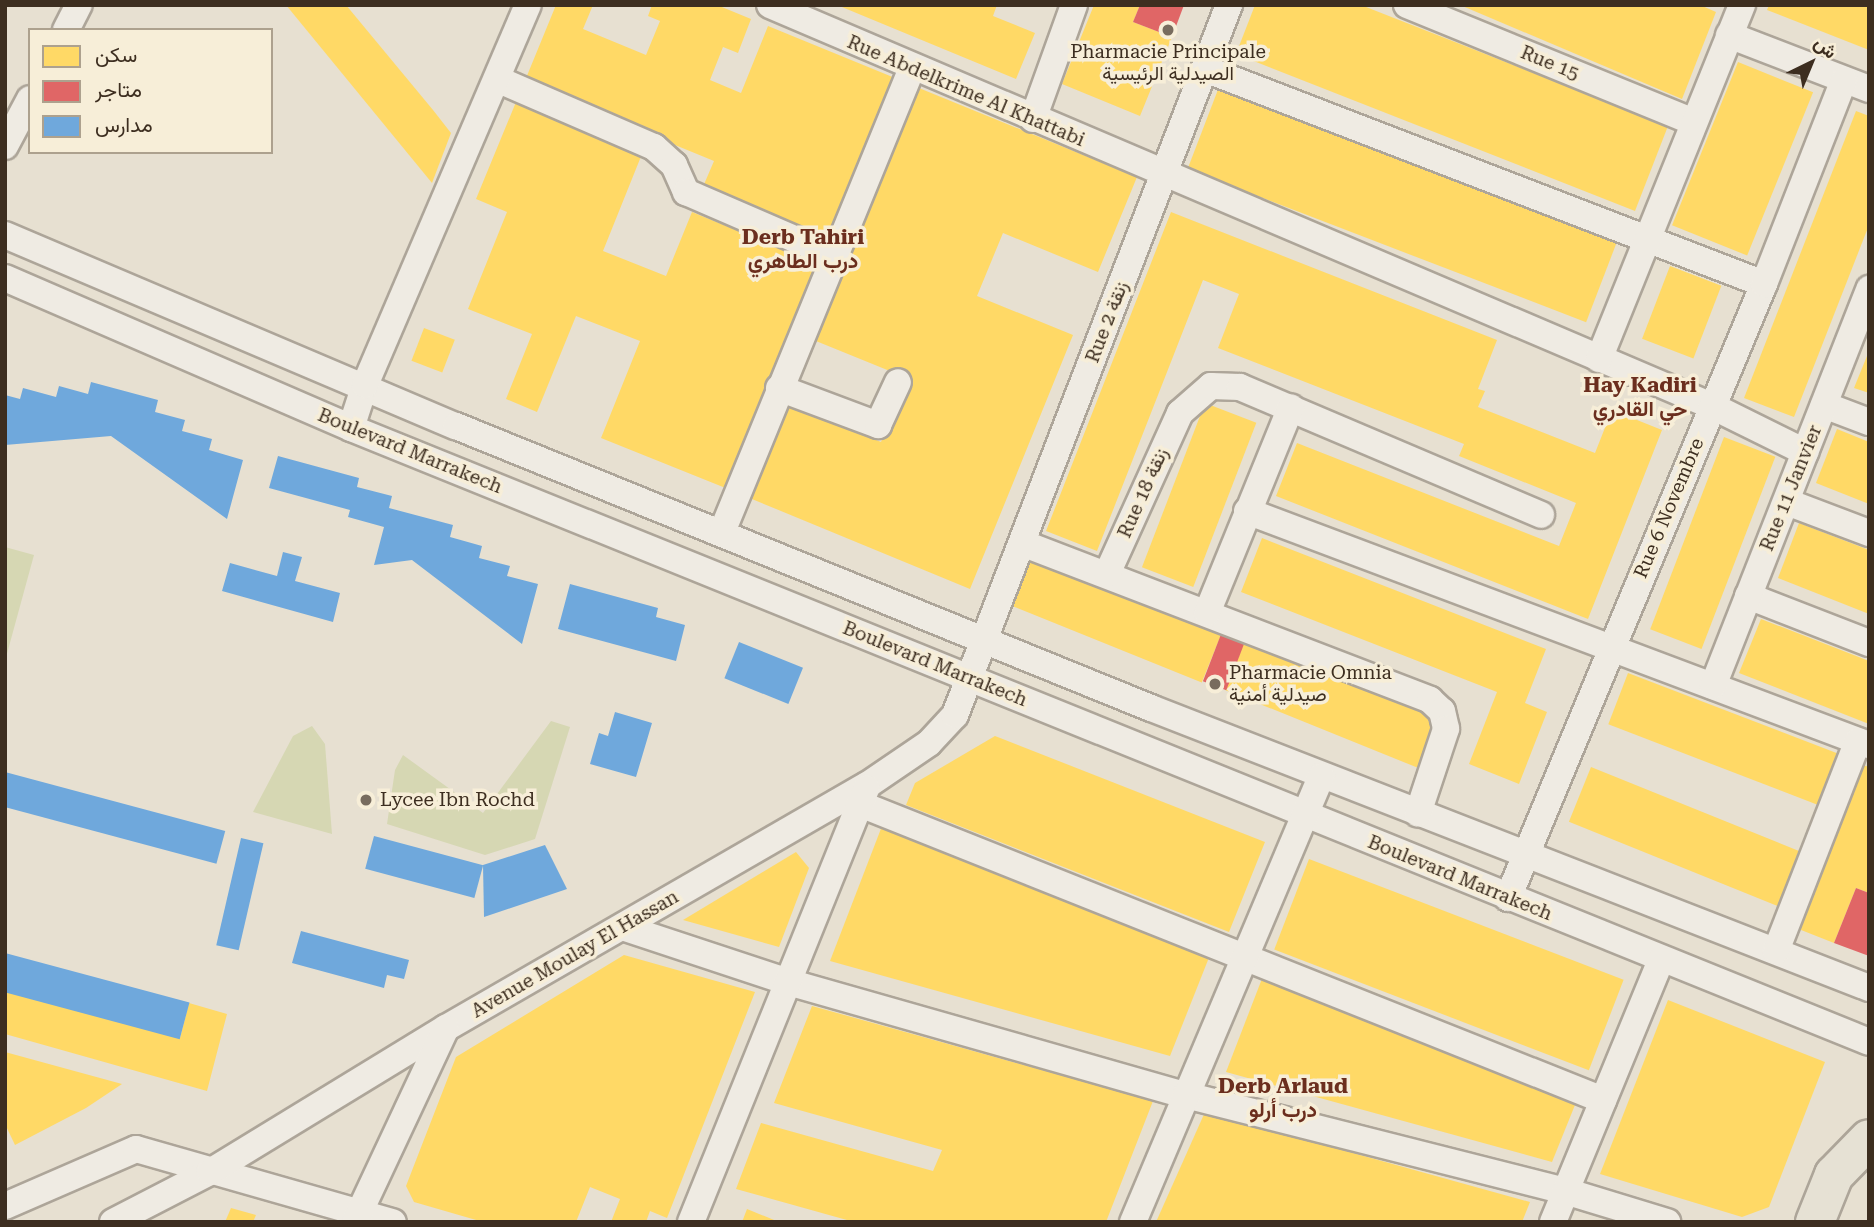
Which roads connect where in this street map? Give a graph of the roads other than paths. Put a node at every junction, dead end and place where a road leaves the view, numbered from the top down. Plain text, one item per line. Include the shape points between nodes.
1 (79, 5) edge
2 (528, 5) edge
3 (770, 5) edge
4 (1074, 5) edge
5 (1229, 5) edge
6 (1407, 5) edge
7 (1742, 5) edge
8 (67, 28) edge
9 (1729, 35) junction
10 (912, 68) junction
11 (1205, 69) junction
12 (499, 80) junction
13 (1844, 80) junction
14 (1869, 89) edge
15 (28, 103) edge
16 (1033, 120) junction
17 (1693, 121) junction
18 (5, 146) edge
19 (1163, 177) junction
20 (5, 235) edge
21 (1648, 239) junction
22 (834, 256) junction
23 (5, 278) edge
24 (1764, 285) junction
25 (1866, 304) edge
26 (1599, 359) junction
27 (898, 382) dead end
28 (365, 385) junction
29 (779, 388) junction
30 (1824, 405) junction
31 (1712, 406) junction
32 (1292, 407) junction
33 (1869, 422) edge
34 (351, 428) junction
35 (1805, 452) junction
36 (1787, 502) junction
37 (1247, 511) junction
38 (1541, 514) dead end
39 (722, 532) junction
40 (1869, 533) edge
41 (1022, 542) junction
42 (1107, 574) junction
43 (1748, 596) junction
44 (1207, 613) junction
45 (987, 639) junction
46 (1869, 643) edge
47 (1611, 646) junction
48 (972, 678) junction
49 (1713, 687) junction
50 (1863, 743) edge
51 (1321, 776) junction
52 (863, 795) junction
53 (1418, 813) junction
54 (1306, 815) junction
55 (1523, 855) junction
56 (1508, 898) junction
57 (622, 927) junction
58 (1776, 951) junction
59 (1245, 957) junction
60 (1661, 960) junction
61 (788, 982) junction
62 (1869, 988) edge
63 (446, 1028) junction
64 (1869, 1042) edge
65 (1186, 1095) junction
66 (1603, 1100) junction
67 (1869, 1106) edge
68 (1859, 1147) edge
69 (210, 1172) junction
70 (1565, 1191) junction
71 (5, 1206) edge
72 (357, 1217) edge
73 (113, 1222) edge
74 (393, 1222) edge
75 (691, 1222) edge
76 (1133, 1222) edge
77 (1553, 1222) edge
78 (1667, 1222) edge
79 (1815, 1222) edge

1 - 8 street
2 - 12 street
3 - 10 street, Rue Abdelkrime Al Khattabi
4 - 16 street
5 - 11 street, Rue 2 زنقة
6 - 17 street, Rue 15
7 - 9 street
9 - 13 street
9 - 17 street
10 - 16 street, Rue Abdelkrime Al Khattabi
10 - 22 street
11 - 19 street, Rue 2 زنقة
11 - 21 street
12 - 22 street via 654,147 674,165 686,192
12 - 28 street
13 - 14 street
13 - 24 street, Rue 6 Novembre
15 - 18 street
16 - 19 street, Rue Abdelkrime Al Khattabi
17 - 21 street
19 - 26 street, Rue Abdelkrime Al Khattabi
19 - 41 street, Rue 2 زنقة
20 - 28 street
21 - 24 street
21 - 26 street
22 - 29 street
23 - 34 street, Boulevard Marrakech
24 - 31 street, Rue 6 Novembre
25 - 30 street, Rue 11 Janvier
26 - 31 street, Rue Abdelkrime Al Khattabi
27 - 29 street via 878,425
28 - 34 street
28 - 39 street
29 - 39 street
30 - 33 street
30 - 35 street, Rue 11 Janvier
31 - 35 street, Rue Abdelkrime Al Khattabi
31 - 47 street, Rue 6 Novembre
32 - 37 street
32 - 38 street
32 - 42 street, Rue 18 زنقة via 1223,385 1199,392 1180,413
34 - 48 street, Boulevard Marrakech
35 - 36 street, Rue 11 Janvier
36 - 40 street
36 - 43 street, Rue 11 Janvier
37 - 44 street
37 - 47 street
39 - 45 street
41 - 42 street
41 - 45 street, Rue 2 زنقة
42 - 44 street
43 - 46 street
43 - 49 street, Rue 11 Janvier
44 - 53 street via 1437,705 1446,719 1446,729
45 - 48 street, Avenue Moulay El Hassan
45 - 51 street
47 - 49 street
47 - 55 street, Rue 6 Novembre
48 - 52 street, Avenue Moulay El Hassan via 955,715 929,743
48 - 54 street, Boulevard Marrakech
49 - 50 street
50 - 58 street
51 - 53 street
51 - 54 street
52 - 57 street, Avenue Moulay El Hassan
52 - 59 street
52 - 61 street
53 - 55 street
54 - 56 street, Boulevard Marrakech
54 - 59 street
55 - 56 street, Rue 6 Novembre
55 - 58 street
56 - 60 street, Boulevard Marrakech
57 - 61 street
57 - 63 street, Avenue Moulay El Hassan
58 - 62 street
59 - 65 street
59 - 66 street
60 - 64 street, Boulevard Marrakech
60 - 66 street
61 - 65 street
61 - 75 street
63 - 69 street, Avenue Moulay El Hassan
63 - 72 street
65 - 70 street
65 - 76 street
66 - 70 street
67 - 68 main road
68 - 79 main road via 1830,1183
69 - 71 street via 136,1149
69 - 72 street
69 - 73 street, Avenue Moulay El Hassan
70 - 77 street
70 - 78 street
72 - 74 street

